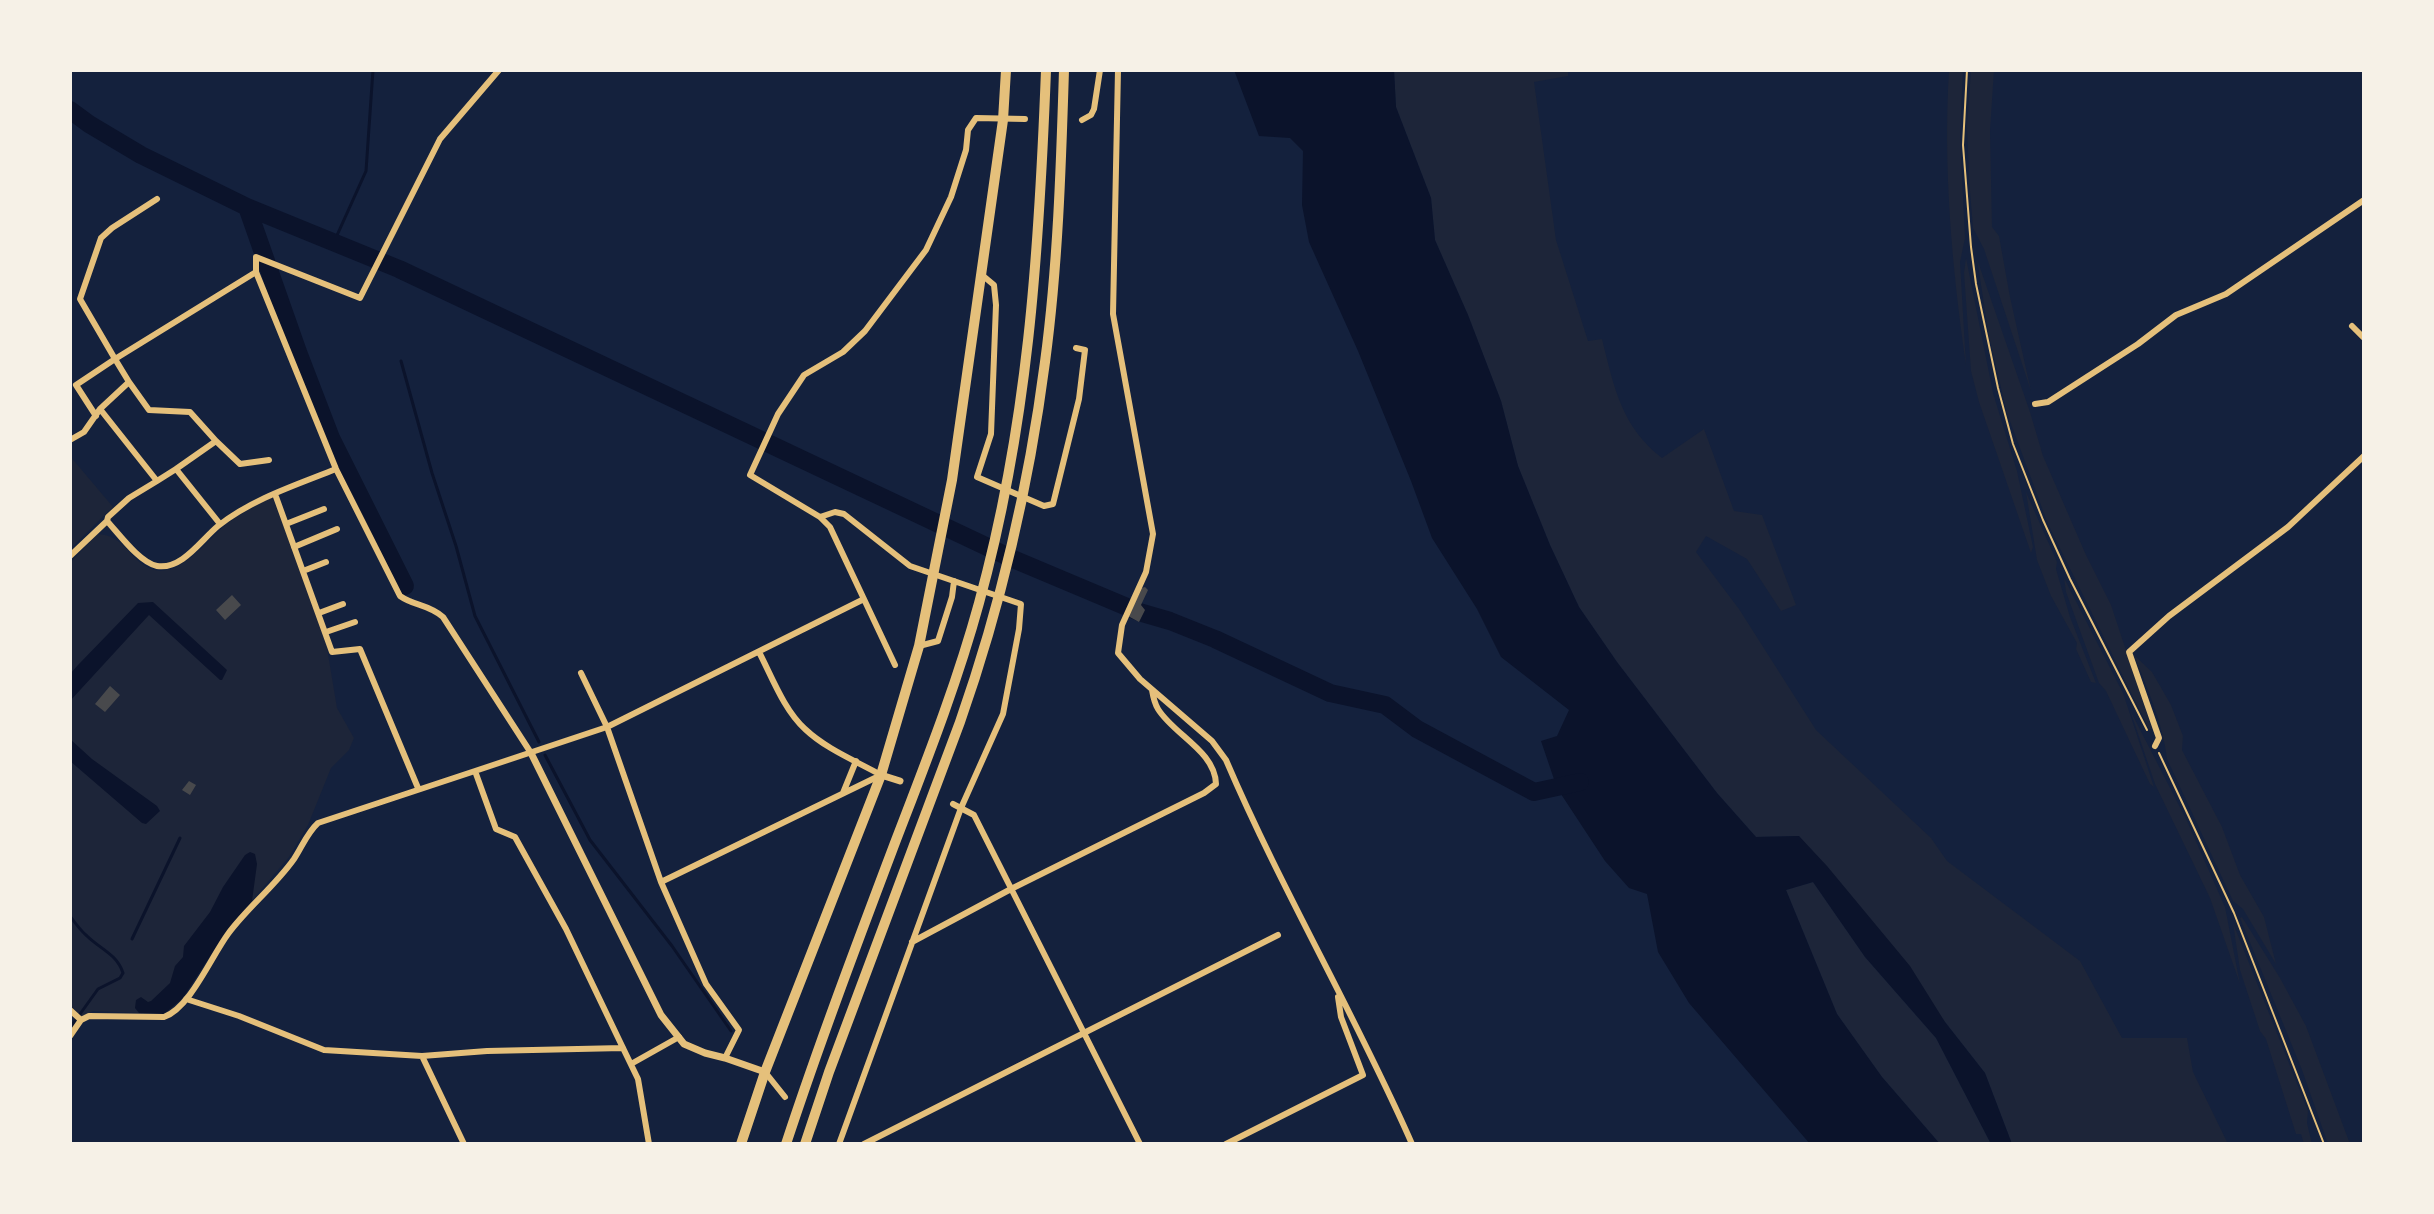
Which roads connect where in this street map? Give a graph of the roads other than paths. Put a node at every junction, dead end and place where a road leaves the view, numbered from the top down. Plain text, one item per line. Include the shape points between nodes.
1 (499, 70) edge
2 (1006, 70) edge
3 (1046, 70) edge
4 (1064, 70) edge
5 (1071, 70) edge
6 (1100, 70) edge
7 (1118, 70) edge
8 (1025, 119) dead end
9 (1003, 120) junction
10 (1082, 120) dead end
11 (157, 199) dead end
12 (2364, 200) edge
13 (1057, 232) junction
14 (256, 272) junction
15 (982, 275) junction
16 (2352, 326) dead end
17 (993, 336) junction
18 (1004, 336) dead end
19 (2364, 338) edge
20 (1076, 348) dead end
21 (115, 359) junction
22 (129, 382) junction
23 (2035, 404) dead end
24 (98, 413) junction
25 (70, 440) edge
26 (216, 441) junction
27 (2364, 456) edge
28 (269, 460) dead end
29 (176, 469) junction
30 (336, 469) junction
31 (157, 481) junction
32 (275, 494) junction
33 (324, 509) dead end
34 (820, 517) junction
35 (107, 521) junction
36 (220, 524) junction
37 (286, 524) junction
38 (337, 529) dead end
39 (294, 547) junction
40 (70, 556) edge
41 (326, 562) dead end
42 (303, 571) junction
43 (934, 574) junction
44 (954, 581) junction
45 (864, 599) junction
46 (343, 604) dead end
47 (319, 613) junction
48 (355, 622) dead end
49 (326, 632) junction
50 (919, 646) junction
51 (759, 652) junction
52 (895, 665) dead end
53 (581, 673) dead end
54 (1151, 689) junction
55 (607, 727) junction
56 (2155, 746) road end
57 (531, 753) junction
58 (856, 761) junction
59 (475, 771) junction
60 (881, 775) junction
61 (900, 781) dead end
62 (418, 788) junction
63 (843, 793) junction
64 (953, 804) dead end
65 (961, 808) junction
66 (661, 882) junction
67 (1011, 889) junction
68 (1278, 935) dead end
69 (912, 942) junction
70 (1337, 990) junction
71 (186, 999) junction
72 (70, 1010) edge
73 (81, 1020) junction
74 (1085, 1034) junction
75 (70, 1036) edge
76 (679, 1037) junction
77 (623, 1048) junction
78 (422, 1056) junction
79 (725, 1058) junction
80 (631, 1064) junction
81 (765, 1072) junction
82 (785, 1097) dead end
83 (464, 1144) edge
84 (649, 1144) edge
85 (741, 1144) edge
86 (786, 1144) edge
87 (805, 1144) edge
88 (839, 1144) edge
89 (864, 1144) edge
90 (1140, 1144) edge
91 (1226, 1144) edge
92 (1412, 1144) edge

1 - 14 street via 440,139 360,298 256,257
2 - 9 highway
3 - 86 highway via 1027,365 1009,477 979,602
4 - 13 highway
5 - 13 highway
6 - 10 street via 1094,109
7 - 54 street via 1113,314 1153,534 1146,572 1122,625 1118,653
8 - 9 street
9 - 15 highway
9 - 34 street via 976,118 968,130 951,197 926,250 865,331 843,352 804,375 778,414 750,475
11 - 21 street via 101,238 80,299
12 - 23 street via 2226,294 2176,315 2048,402
13 - 87 highway via 1045,361 1025,487 996,609 960,722
14 - 21 street
14 - 30 street
15 - 17 street via 994,285
15 - 43 highway
16 - 19 street
17 - 18 street
17 - 20 street via 991,434 977,477 1044,506 1053,504 1057,495 1079,399 1085,350
21 - 22 street
21 - 24 street via 76,385
22 - 24 street
22 - 26 street via 149,410 190,412
24 - 25 street
24 - 31 street
26 - 28 street via 240,464
26 - 29 street
27 - 56 street via 2288,527 2129,652 2159,738
29 - 31 street
29 - 36 street
30 - 32 street
30 - 57 street via 400,596 443,617
31 - 35 street via 129,498
32 - 36 street
32 - 37 street
33 - 37 street
34 - 43 street via 844,514 910,566
34 - 45 street via 830,527
35 - 36 street via 146,561 166,566 180,561
35 - 40 street
37 - 39 street
38 - 39 street
39 - 42 street
41 - 42 street
42 - 47 street
43 - 44 street
43 - 50 highway
44 - 50 street via 938,641
44 - 65 street via 1021,604 1003,714
45 - 51 street
45 - 52 street
46 - 47 street
47 - 49 street
48 - 49 street
49 - 62 street via 332,652 360,649
50 - 60 highway
51 - 55 street
51 - 58 street via 804,729
53 - 55 street
54 - 67 street via 1158,708 1208,761 1216,784
54 - 70 street via 1212,741 1226,760
55 - 57 street
55 - 66 street
57 - 59 street
57 - 76 street via 661,1015
58 - 60 street
58 - 63 street
59 - 62 street
59 - 77 street via 496,829 515,837
60 - 61 street
60 - 63 street
60 - 81 highway
62 - 71 street via 318,823 294,859 229,932
63 - 66 street
64 - 65 street
65 - 67 street via 974,815
65 - 69 street
66 - 79 street via 706,984 739,1030
67 - 69 street
67 - 74 street
68 - 74 street
69 - 88 street
70 - 91 street via 1341,1017 1363,1075
70 - 92 street
71 - 73 street via 164,1017 98,1015
71 - 78 street via 324,1050
72 - 73 street
73 - 75 street
74 - 89 street
74 - 90 street
76 - 79 street via 684,1044
76 - 80 street
77 - 78 street
77 - 80 street
78 - 83 street
79 - 81 street
80 - 84 street
81 - 82 street
81 - 85 highway

